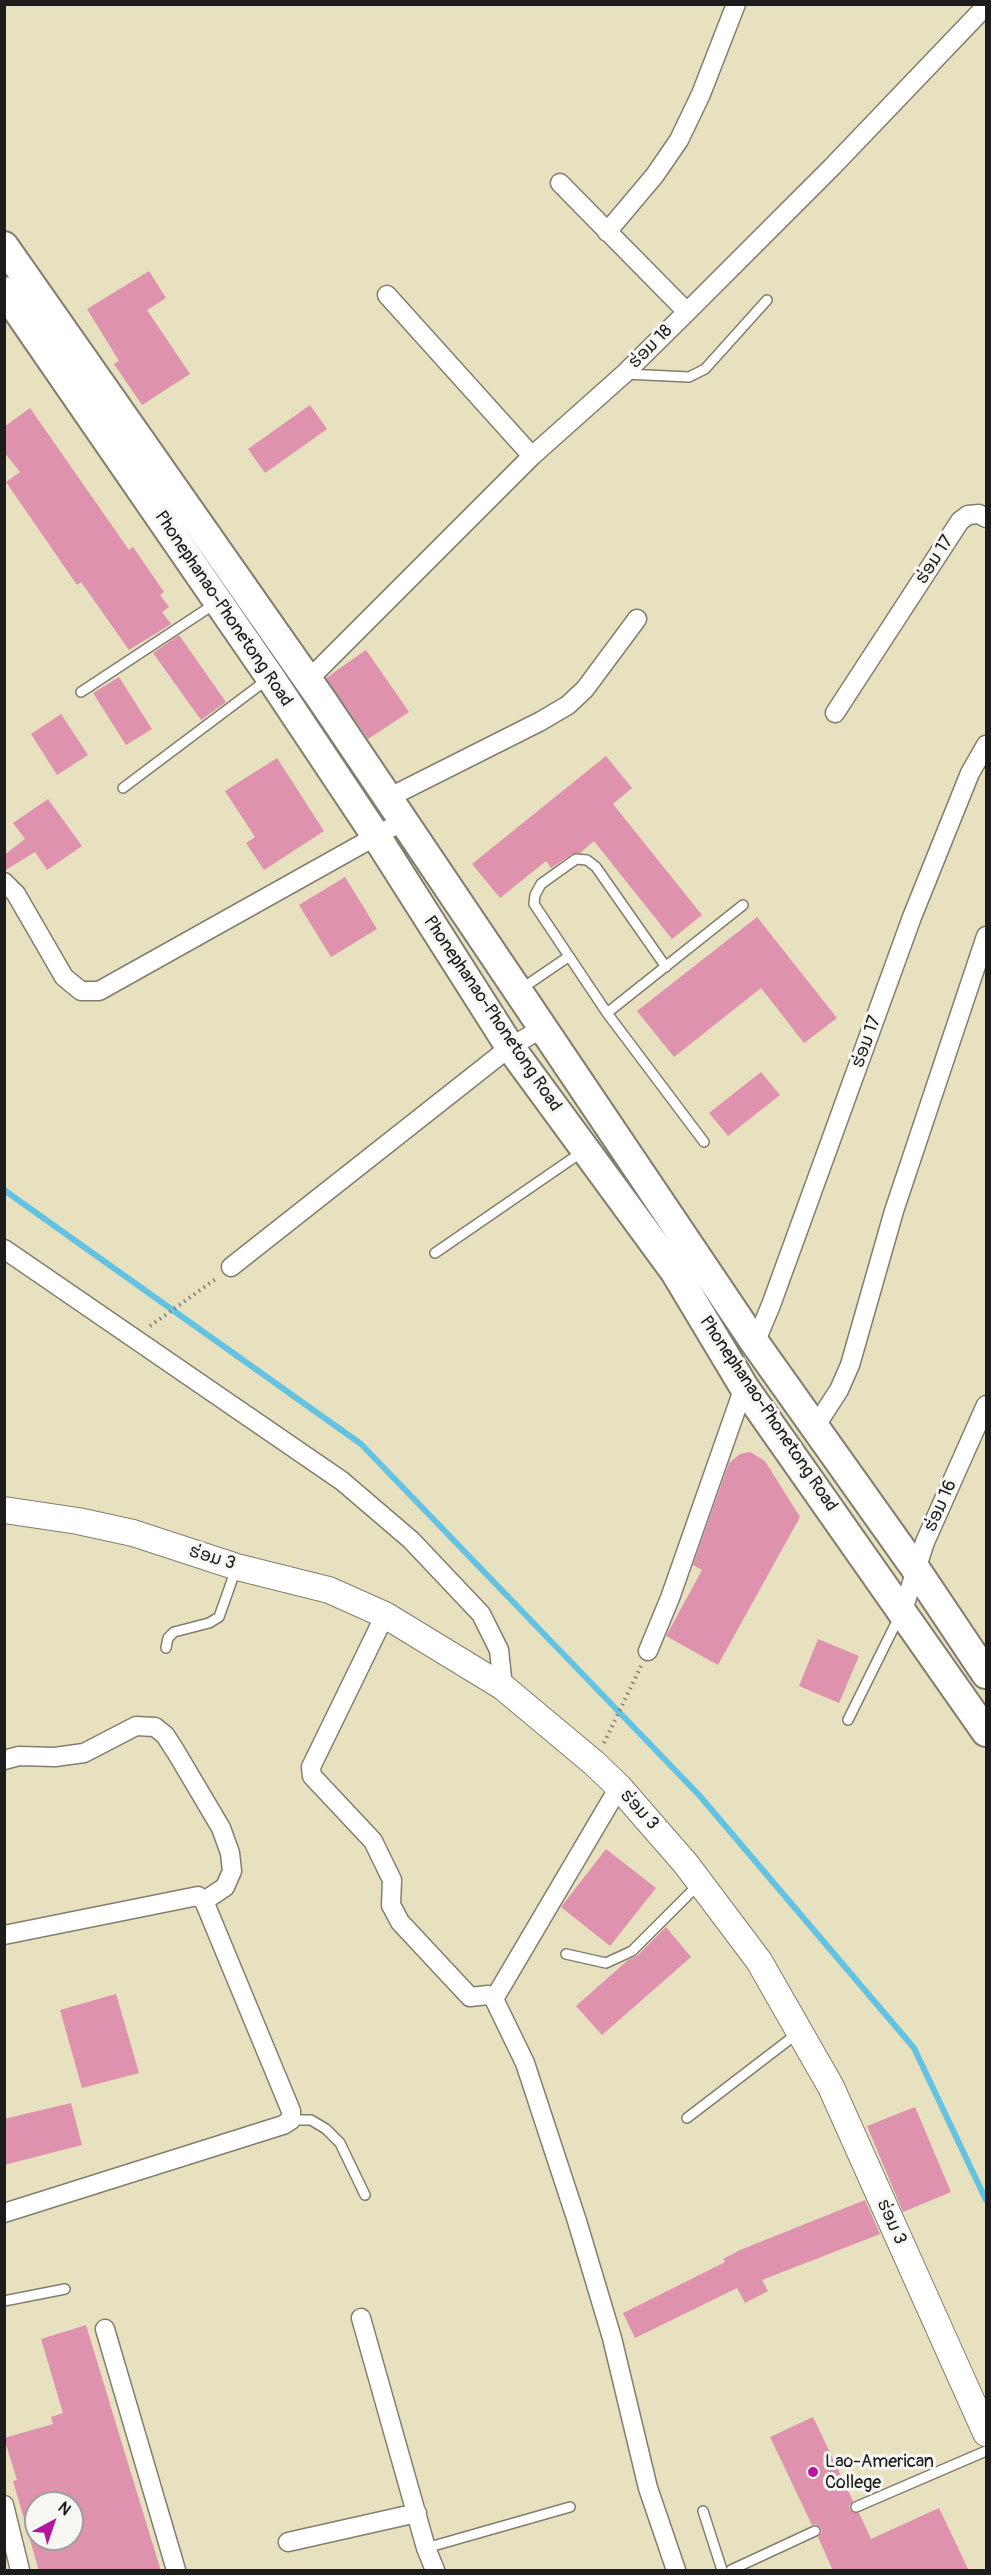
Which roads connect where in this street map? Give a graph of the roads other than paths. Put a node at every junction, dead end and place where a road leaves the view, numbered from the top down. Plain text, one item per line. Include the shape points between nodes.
1 (736, 4) edge
2 (987, 6) edge
3 (560, 183) dead end
4 (607, 232) junction
5 (4, 246) edge
6 (4, 291) edge
7 (387, 295) dead end
8 (767, 300) dead end
9 (687, 312) junction
10 (624, 374) junction
11 (532, 456) junction
12 (987, 518) edge
13 (218, 602) junction
14 (637, 619) dead end
15 (270, 677) junction
16 (308, 680) junction
17 (81, 692) dead end
18 (835, 713) dead end
19 (987, 745) edge
20 (123, 788) dead end
21 (395, 810) junction
22 (376, 836) junction
23 (4, 882) edge
24 (743, 905) dead end
25 (987, 936) edge
26 (568, 957) junction
27 (666, 967) junction
28 (518, 991) junction
29 (607, 1014) junction
30 (543, 1028) junction
31 (510, 1047) junction
32 (704, 1142) dead end
33 (585, 1150) junction
34 (4, 1249) edge
35 (435, 1253) dead end
36 (686, 1265) junction
37 (231, 1268) road end
38 (755, 1343) junction
39 (744, 1387) junction
40 (987, 1405) edge
41 (815, 1427) junction
42 (4, 1510) edge
43 (237, 1567) junction
44 (915, 1568) junction
45 (903, 1610) junction
46 (385, 1615) junction
47 (166, 1648) dead end
48 (648, 1652) road end
49 (987, 1674) edge
50 (503, 1687) junction
51 (848, 1720) dead end
52 (987, 1732) edge
53 (4, 1760) edge
54 (619, 1787) junction
55 (700, 1882) junction
56 (204, 1900) junction
57 (4, 1935) edge
58 (566, 1954) dead end
59 (494, 1999) junction
60 (800, 2032) junction
61 (687, 2118) dead end
62 (291, 2120) junction
63 (365, 2195) dead end
64 (4, 2213) edge
65 (65, 2289) dead end
66 (4, 2301) edge
67 (361, 2318) dead end
68 (105, 2329) dead end
69 (987, 2433) edge
70 (987, 2451) edge
71 (4, 2505) edge
72 (570, 2507) dead end
73 (856, 2507) dead end
74 (703, 2511) dead end
75 (417, 2513) junction
76 (815, 2531) dead end
77 (288, 2542) dead end
78 (426, 2548) junction
79 (751, 2566) edge
80 (20, 2571) edge
81 (176, 2571) edge
82 (435, 2571) edge
83 (676, 2571) edge
84 (722, 2571) edge
85 (731, 2571) edge

1 - 4 street via 680,140
2 - 9 street, ຮ່ອມ 18
3 - 4 street
4 - 9 street
5 - 16 main road, Phonephanao-Phonetong Road
6 - 13 main road, Phonephanao-Phonetong Road
7 - 11 street
8 - 10 lane via 705,369 689,377
9 - 10 street, ຮ່ອມ 18
10 - 11 street, ຮ່ອມ 18
11 - 16 street, ຮ່ອມ 18
12 - 18 street, ຮ່ອມ 17 via 968,515 960,521
13 - 15 main road, Phonephanao-Phonetong Road
13 - 17 lane
14 - 21 street via 585,689 568,705
15 - 20 lane
15 - 22 main road, Phonephanao-Phonetong Road
16 - 21 main road, Phonephanao-Phonetong Road
19 - 38 street, ຮ່ອມ 17 via 970,772 912,917
21 - 22 street
21 - 28 main road, Phonephanao-Phonetong Road
22 - 23 street via 115,983 91,992 81,991 64,977 16,894
22 - 31 main road, Phonephanao-Phonetong Road
24 - 27 lane
25 - 41 street via 894,1211 850,1365
26 - 27 lane via 534,904 535,895 541,884 576,859 587,860 596,867
26 - 28 lane
26 - 29 lane
27 - 29 lane
28 - 30 main road, Phonephanao-Phonetong Road
29 - 32 lane
30 - 31 street
30 - 36 main road, Phonephanao-Phonetong Road
31 - 33 main road, Phonephanao-Phonetong Road
31 - 37 street
33 - 35 lane
33 - 36 main road, Phonephanao-Phonetong Road
34 - 50 street via 342,1481 411,1540 481,1614 500,1650
36 - 38 main road, Phonephanao-Phonetong Road
36 - 39 main road, Phonephanao-Phonetong Road
38 - 41 main road, Phonephanao-Phonetong Road
39 - 45 main road, Phonephanao-Phonetong Road
39 - 48 street
40 - 44 street, ຮ່ອມ 16
41 - 44 main road, Phonephanao-Phonetong Road
42 - 43 street, ຮ່ອມ 3 via 133,1533
43 - 46 street, ຮ່ອມ 3 via 329,1590
43 - 47 lane via 219,1617 174,1632
44 - 45 street, ຮ່ອມ 16
44 - 49 main road, Phonephanao-Phonetong Road
45 - 51 lane
45 - 52 main road, Phonephanao-Phonetong Road
46 - 50 street, ຮ່ອມ 3
46 - 59 street via 311,1767 312,1776 373,1841 393,1880 391,1905 400,1922 470,1997 488,1995
50 - 54 street, ຮ່ອມ 3
53 - 56 street via 84,1753 136,1726 155,1727 176,1752 230,1853 232,1871 225,1887
54 - 55 street, ຮ່ອມ 3
54 - 59 street
55 - 58 lane via 632,1952 606,1963
55 - 60 street, ຮ່ອມ 3 via 759,1961
56 - 57 street via 198,1896
56 - 62 street via 291,2111
59 - 83 street via 525,2063 577,2221 612,2338 648,2488
60 - 61 lane
60 - 69 street, ຮ່ອມ 3 via 831,2087
62 - 63 lane via 311,2120 340,2143
62 - 64 street
65 - 66 lane
67 - 75 street
68 - 81 street
70 - 73 lane
71 - 80 street
72 - 78 lane
74 - 84 lane
75 - 77 street
75 - 78 street
76 - 79 lane
78 - 82 street
79 - 85 lane

